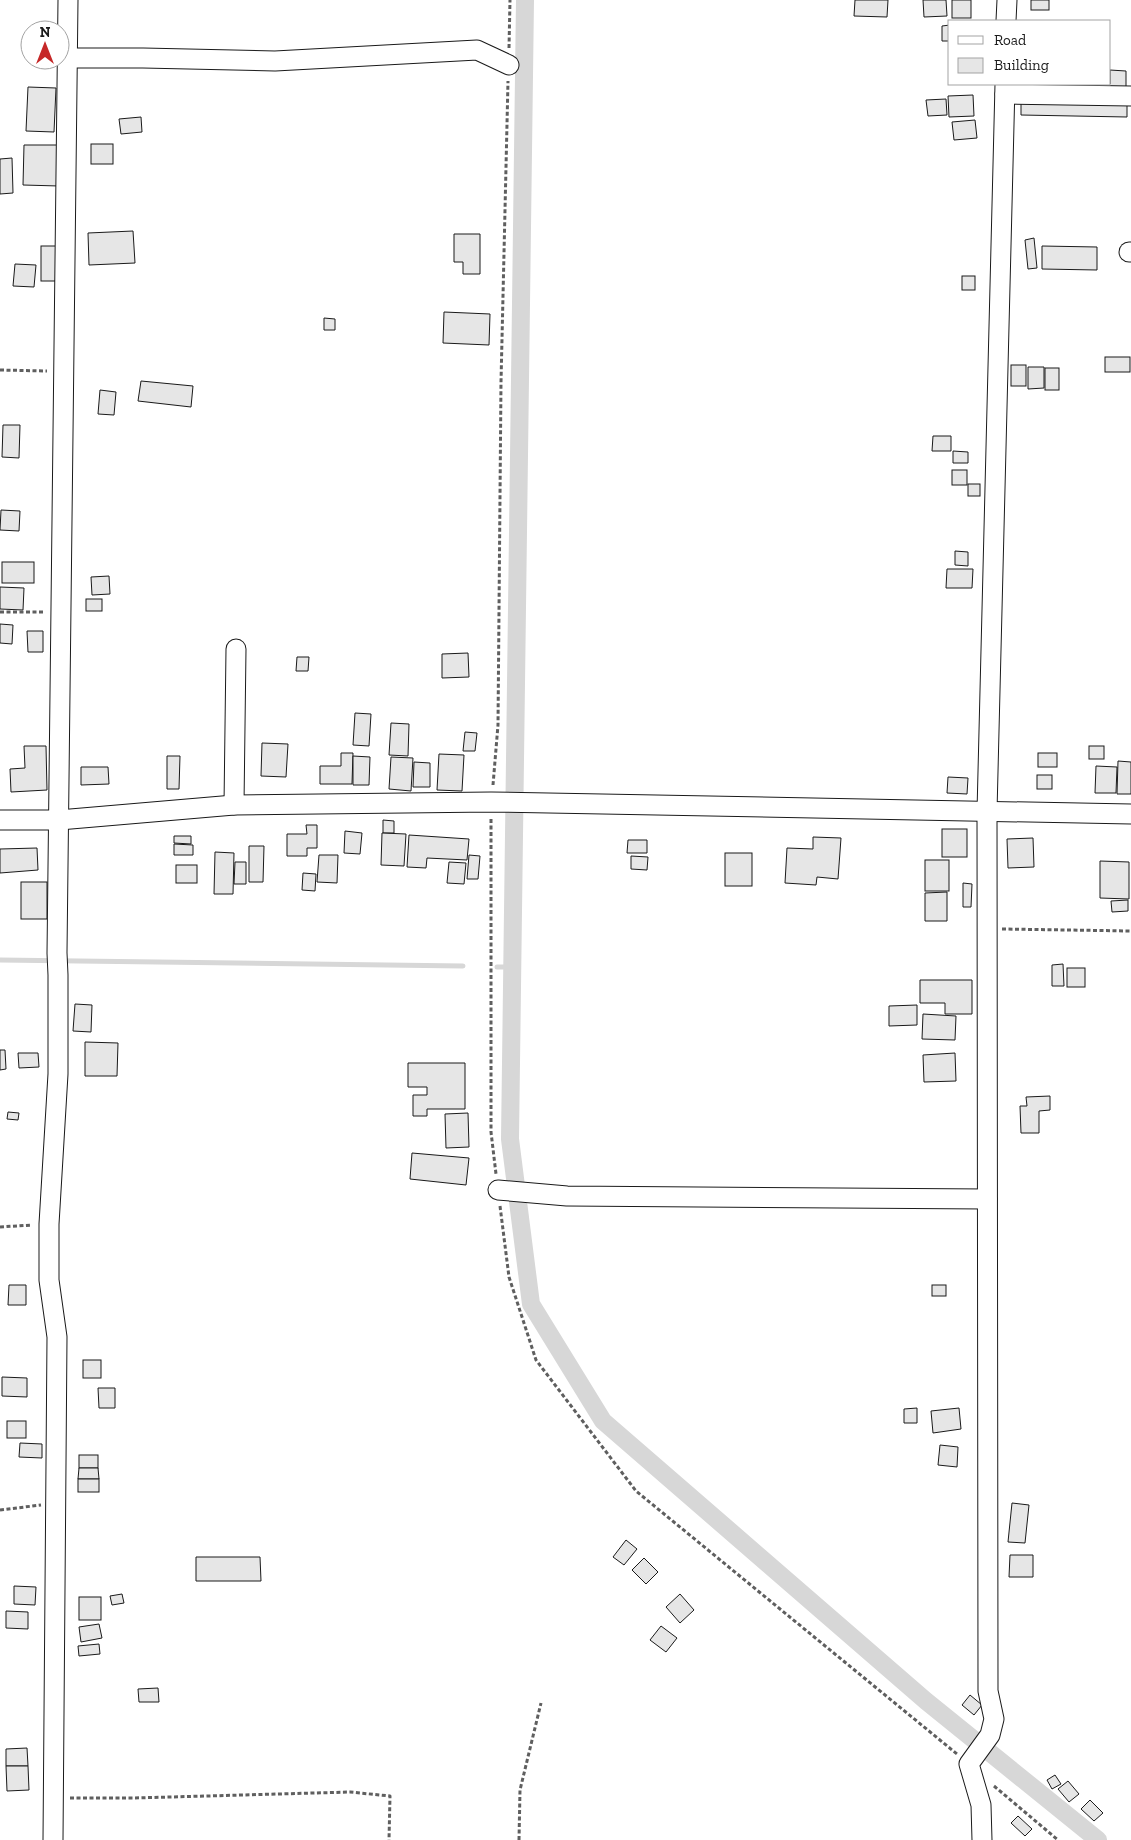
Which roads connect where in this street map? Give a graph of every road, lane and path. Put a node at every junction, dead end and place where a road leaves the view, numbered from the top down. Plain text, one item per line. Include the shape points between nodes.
1 (68, 0) edge
2 (510, 0) edge
3 (1007, 0) edge
4 (68, 20) edge
5 (1006, 20) edge
6 (70, 58) edge
7 (509, 65) junction
8 (68, 70) edge
9 (1005, 89) edge
10 (1131, 96) edge
11 (0, 370) edge
12 (65, 372) junction
13 (0, 612) edge
14 (62, 612) junction
15 (236, 649) dead end
16 (491, 802) junction
17 (234, 805) junction
18 (987, 812) junction
19 (1131, 814) edge
20 (0, 820) edge
21 (59, 820) junction
22 (987, 929) junction
23 (1131, 931) edge
24 (498, 1190) junction
25 (987, 1199) junction
26 (49, 1224) junction
27 (0, 1226) edge
28 (56, 1502) junction
29 (0, 1510) edge
30 (541, 1703) dead end
31 (971, 1762) junction
32 (991, 1783) dead end
33 (53, 1797) junction
34 (53, 1840) edge
35 (389, 1840) edge
36 (519, 1840) edge
37 (982, 1840) edge
38 (1058, 1840) edge

1 - 4 street
2 - 7 path
3 - 5 street
6 - 7 street via 275,61 477,50
7 - 16 path via 501,382 498,725
8 - 12 street
9 - 10 street
9 - 18 street
11 - 12 path
12 - 14 street
13 - 14 path
14 - 21 street
15 - 17 street
16 - 17 street
16 - 18 street
16 - 24 path via 491,1132
17 - 21 street
18 - 19 street
18 - 22 street
20 - 21 street
21 - 26 street via 58,1074
22 - 23 path
22 - 25 street
24 - 25 street via 567,1196
24 - 31 path via 509,1276 536,1360 636,1491
25 - 31 street via 988,1692 994,1719 990,1735
26 - 27 path
26 - 28 street via 49,1280 57,1337
28 - 29 path
28 - 33 street
30 - 36 path via 520,1790
31 - 37 street via 982,1805
32 - 38 path
33 - 34 street
33 - 35 path via 350,1792 390,1796

